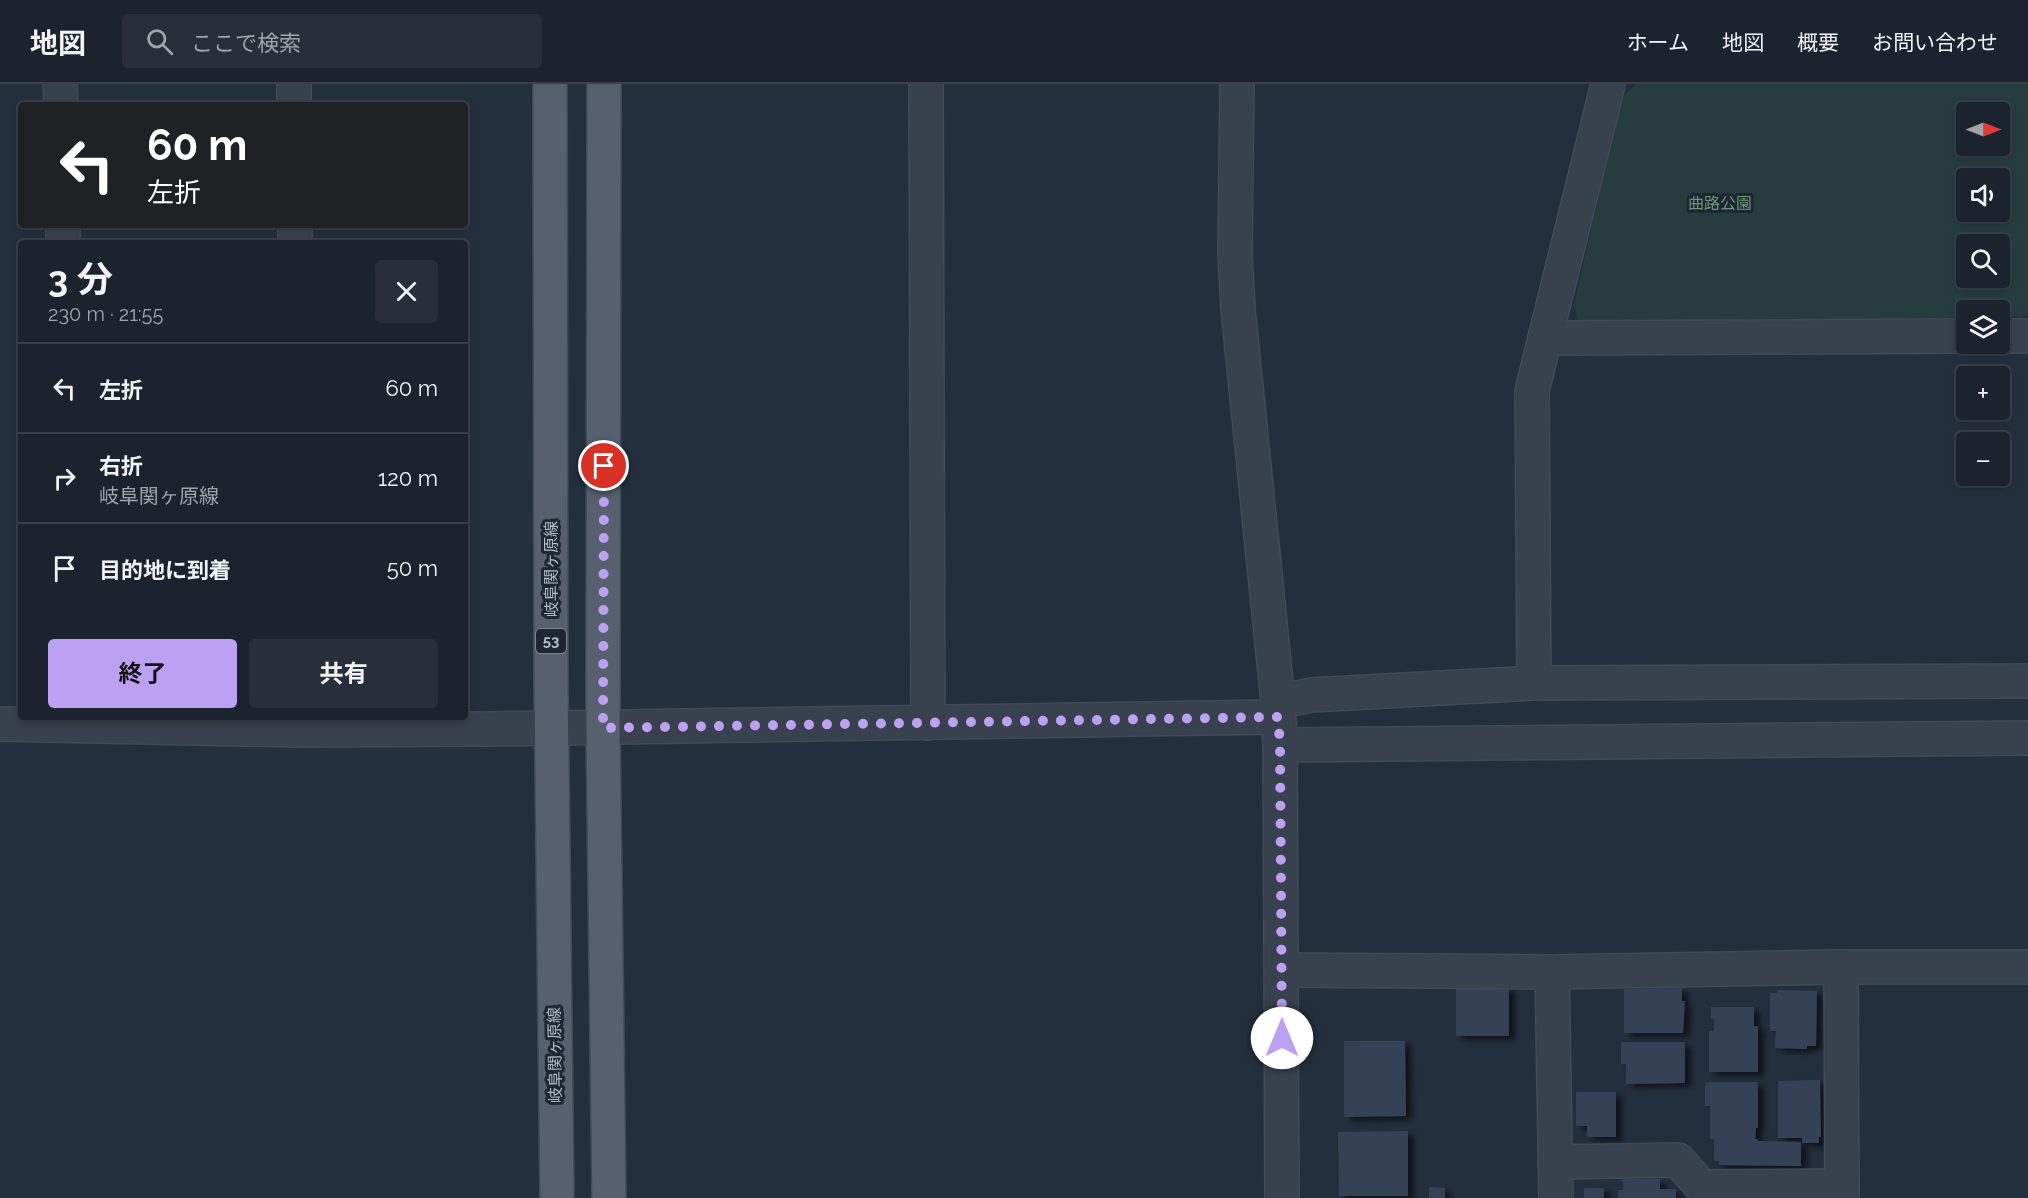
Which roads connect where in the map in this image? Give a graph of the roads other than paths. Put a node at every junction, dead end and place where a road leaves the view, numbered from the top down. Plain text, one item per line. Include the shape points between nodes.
1 (60, 84) edge
2 (294, 84) edge
3 (550, 84) edge
4 (604, 84) edge
5 (926, 84) edge
6 (1237, 84) edge
7 (1608, 84) edge
8 (61, 102) edge
9 (294, 102) edge
10 (1956, 336) edge
11 (2010, 336) edge
12 (2028, 336) edge
13 (1545, 338) junction
14 (2028, 681) edge
15 (1534, 683) junction
16 (72, 721) edge
17 (1279, 721) junction
18 (928, 723) junction
19 (0, 724) edge
20 (299, 724) edge
21 (603, 728) junction
22 (552, 729) junction
23 (2028, 738) edge
24 (2028, 967) edge
25 (1841, 968) junction
26 (1281, 970) junction
27 (1552, 972) junction
28 (1555, 1162) junction
29 (1842, 1192) edge
30 (557, 1198) edge
31 (609, 1198) edge
32 (1282, 1198) edge
33 (1556, 1198) edge

1 - 8 street
2 - 9 street
3 - 22 main road, 岐阜関ヶ原線 / 53
4 - 21 main road
5 - 18 street
6 - 17 street via 1238,309
7 - 13 street
10 - 13 street
11 - 12 street
13 - 15 street via 1532,391
14 - 15 street
15 - 17 street via 1311,695
16 - 19 street
16 - 20 street
17 - 18 street
17 - 23 street
17 - 26 street
18 - 21 street
20 - 22 street
21 - 22 street
21 - 31 main road
22 - 30 main road, 岐阜関ヶ原線 / 53
24 - 25 street
25 - 27 street
25 - 29 street
26 - 27 street
26 - 32 street
27 - 28 street
28 - 29 street via 1678,1160 1702,1187
28 - 33 street

